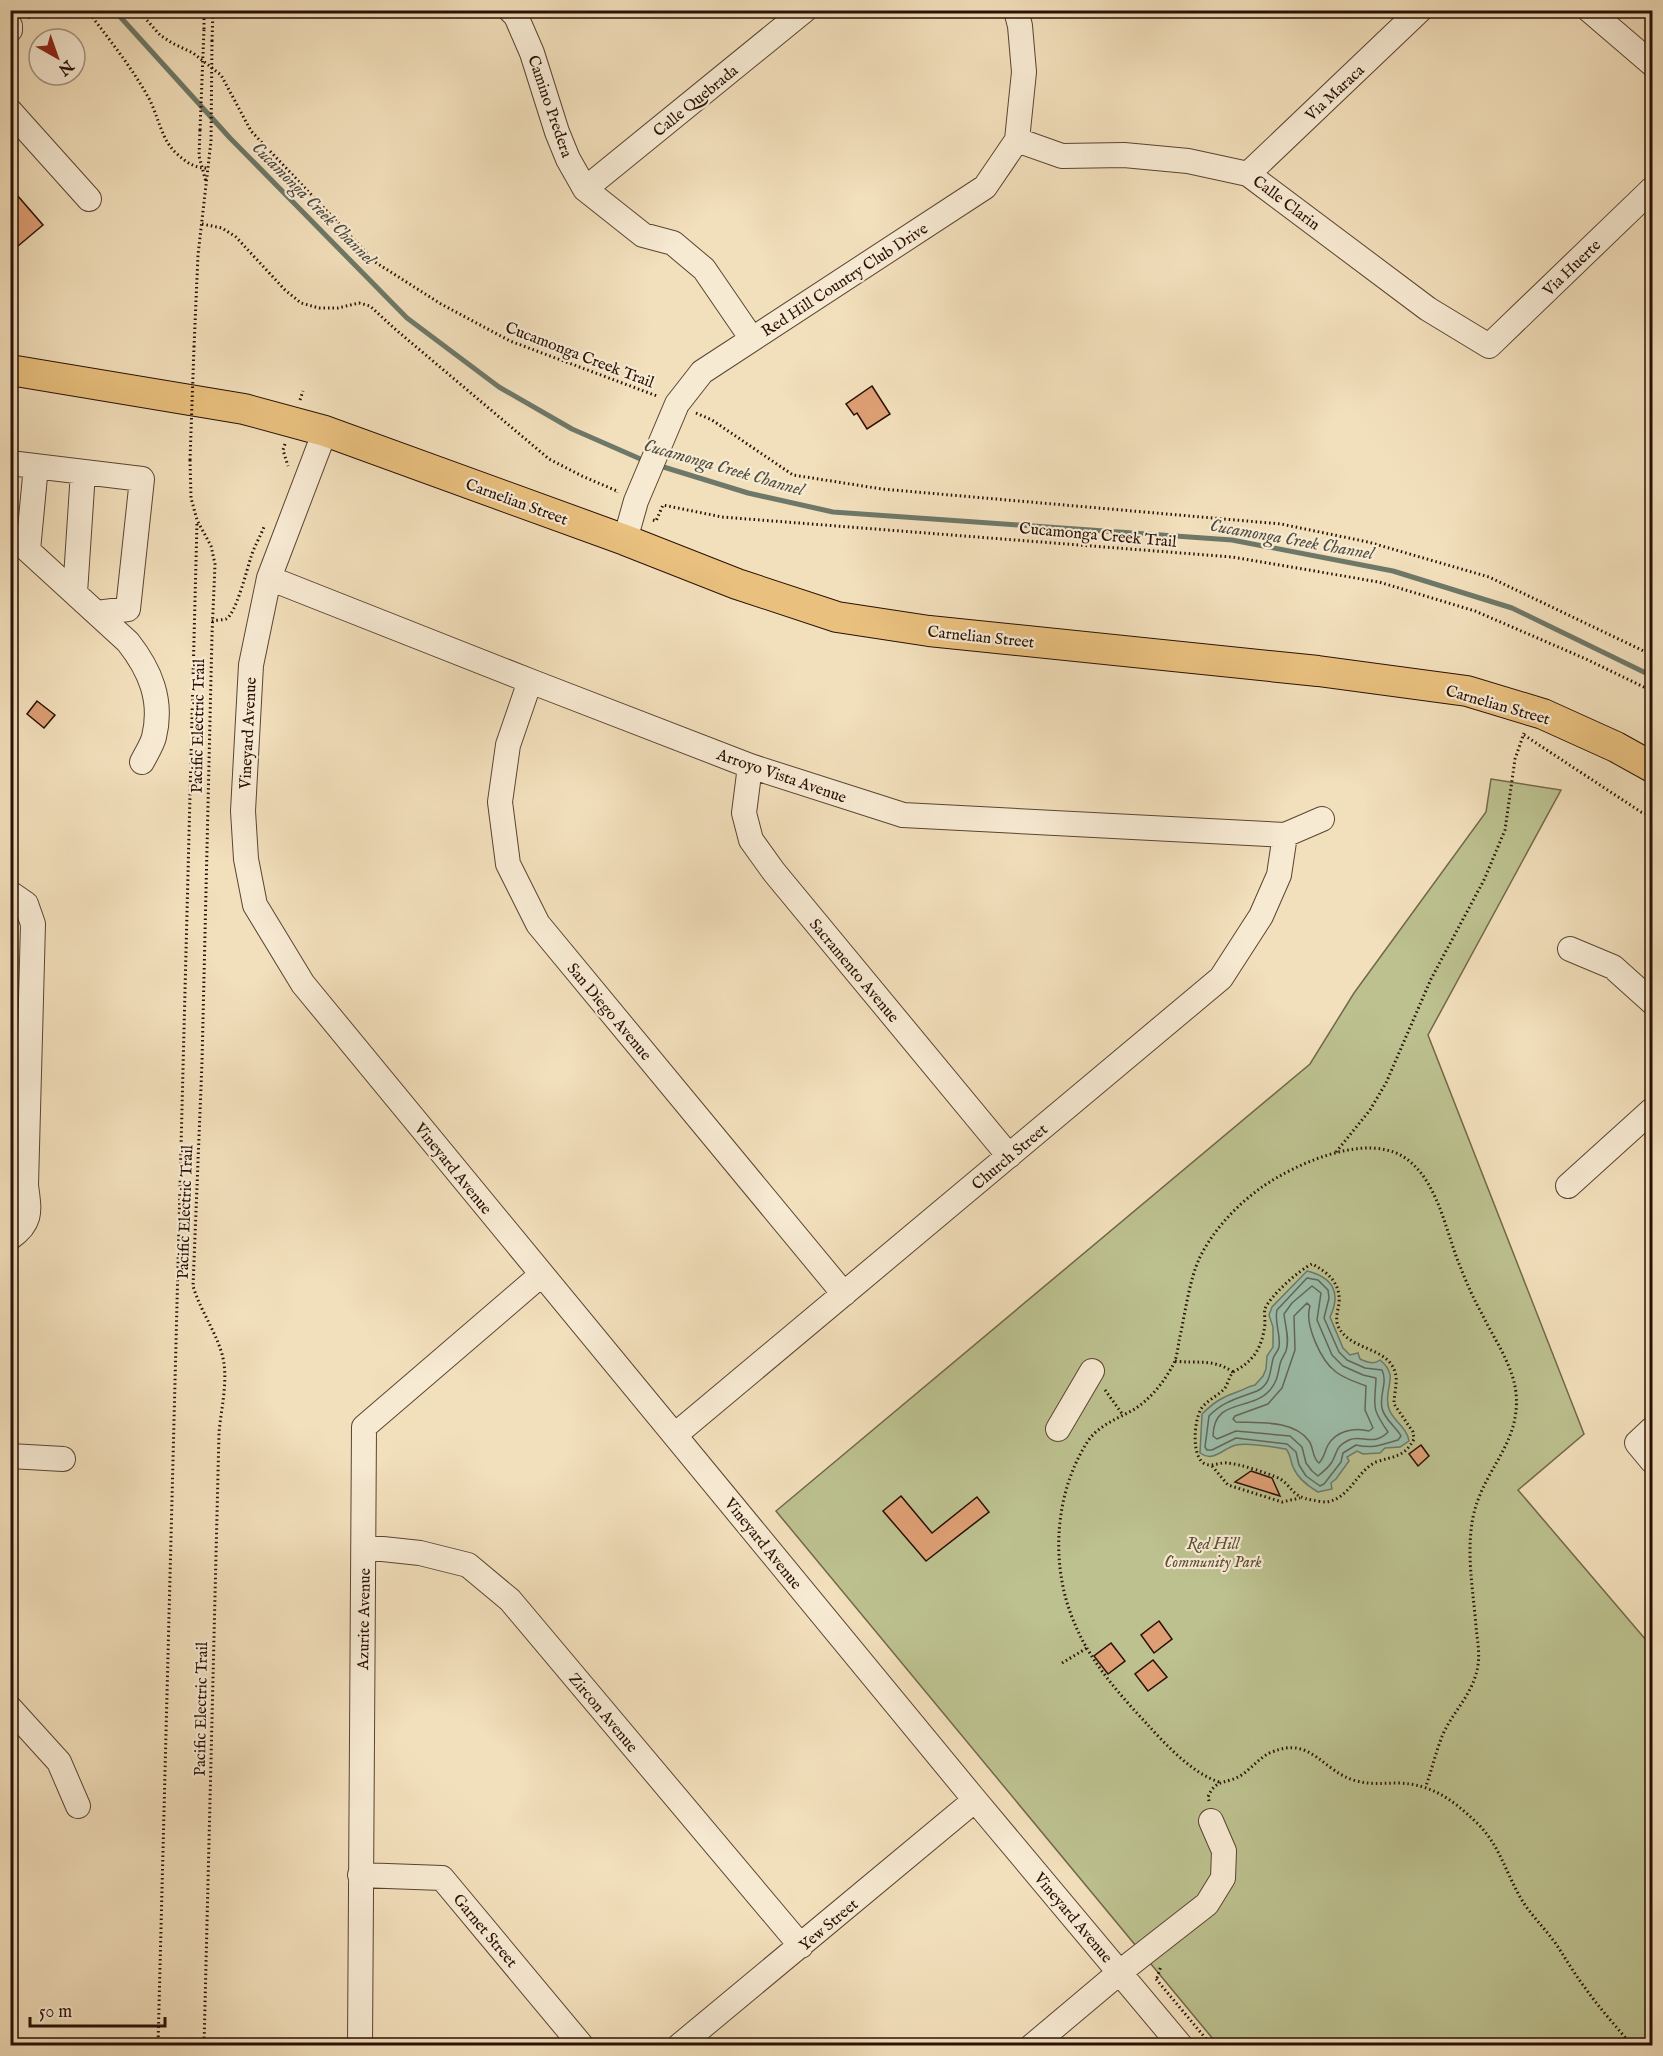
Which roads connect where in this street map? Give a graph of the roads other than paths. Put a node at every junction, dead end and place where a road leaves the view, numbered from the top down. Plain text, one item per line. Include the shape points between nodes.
1 (510, 10) edge
2 (805, 10) edge
3 (1016, 10) edge
4 (1420, 10) edge
5 (1589, 10) edge
6 (1653, 64) edge
7 (10, 111) edge
8 (1017, 140) junction
9 (1248, 174) junction
10 (585, 189) junction
11 (1653, 189) edge
12 (89, 199) dead end
13 (753, 339) junction
14 (1489, 346) joint
15 (10, 370) edge
16 (326, 431) junction
17 (10, 463) edge
18 (36, 466) junction
19 (83, 472) junction
20 (625, 540) junction
21 (19, 542) edge
22 (268, 578) junction
23 (75, 592) junction
24 (97, 613) junction
25 (530, 681) junction
26 (142, 762) dead end
27 (750, 766) junction
28 (1653, 767) edge
29 (1322, 819) dead end
30 (1285, 835) junction
31 (10, 893) edge
32 (1570, 949) dead end
33 (1653, 1002) edge
34 (1653, 1110) edge
35 (1009, 1156) junction
36 (1568, 1186) dead end
37 (10, 1238) edge
38 (541, 1275) junction
39 (844, 1294) junction
40 (1092, 1371) road end
41 (1058, 1430) dead end
42 (675, 1435) junction
43 (10, 1456) edge
44 (63, 1459) dead end
45 (364, 1547) junction
46 (10, 1708) edge
47 (975, 1800) junction
48 (78, 1806) dead end
49 (1214, 1814) road end
50 (360, 1875) junction
51 (801, 1946) junction
52 (1120, 1972) junction
53 (360, 2046) edge
54 (582, 2046) edge
55 (680, 2046) edge
56 (1032, 2046) edge
57 (1181, 2046) edge

1 - 10 street, Camino Predera via 532,53 568,159
2 - 10 street, Calle Quebrada
3 - 8 street, Red Hill Country Club Drive via 1024,72
4 - 9 street, Via Maraca
5 - 6 street
7 - 12 street
8 - 9 street, Calle Clarin via 1062,156 1188,160
8 - 13 street, Red Hill Country Club Drive via 985,187
9 - 14 street, Calle Clarin via 1428,309
10 - 13 street, Camino Predera via 643,235 673,243 704,269
11 - 14 street, Via Huerte
13 - 20 street, Red Hill Country Club Drive via 702,372 677,404 625,499
15 - 16 main road via 244,409
16 - 20 main road, Carnelian Street
16 - 22 street, Vineyard Avenue
17 - 18 street
18 - 19 street
18 - 21 street
19 - 23 street
19 - 24 street via 142,479 128,609
20 - 28 main road, Carnelian Street via 737,584 837,616 929,631 1467,691 1527,723 1616,747
21 - 23 street
22 - 25 street, Arroyo Vista Avenue
22 - 38 street, Vineyard Avenue via 252,665 243,811 246,859 255,905 303,984
23 - 24 street
24 - 26 street via 143,661 157,698 154,737
25 - 27 street, Arroyo Vista Avenue
25 - 39 street, San Diego Avenue via 508,744 500,802 508,864 538,924
27 - 30 street, Arroyo Vista Avenue via 903,815
27 - 35 street, Sacramento Avenue via 744,813 751,840
29 - 30 street, Arroyo Vista Avenue
30 - 35 street, Church Street via 1279,875 1261,916 1221,978
31 - 37 street via 26,904 33,924 26,1185 30,1214 21,1231
32 - 33 street via 1612,967
34 - 36 street
35 - 39 street, Church Street
38 - 42 street, Vineyard Avenue
38 - 45 street, Azurite Avenue via 364,1427
39 - 42 street, Church Street
40 - 41 street
42 - 47 street, Vineyard Avenue
43 - 44 street
45 - 50 street, Azurite Avenue
45 - 51 street, Zircon Avenue via 420,1553 468,1565 510,1600
46 - 48 street via 59,1762
47 - 51 street, Yew Street
47 - 52 street, Vineyard Avenue
49 - 52 street via 1224,1851 1223,1878 1207,1904
50 - 53 street, Azurite Avenue
50 - 54 street, Garnet Street via 442,1878
51 - 55 street, Yew Street
52 - 56 street
52 - 57 street, Vineyard Avenue

